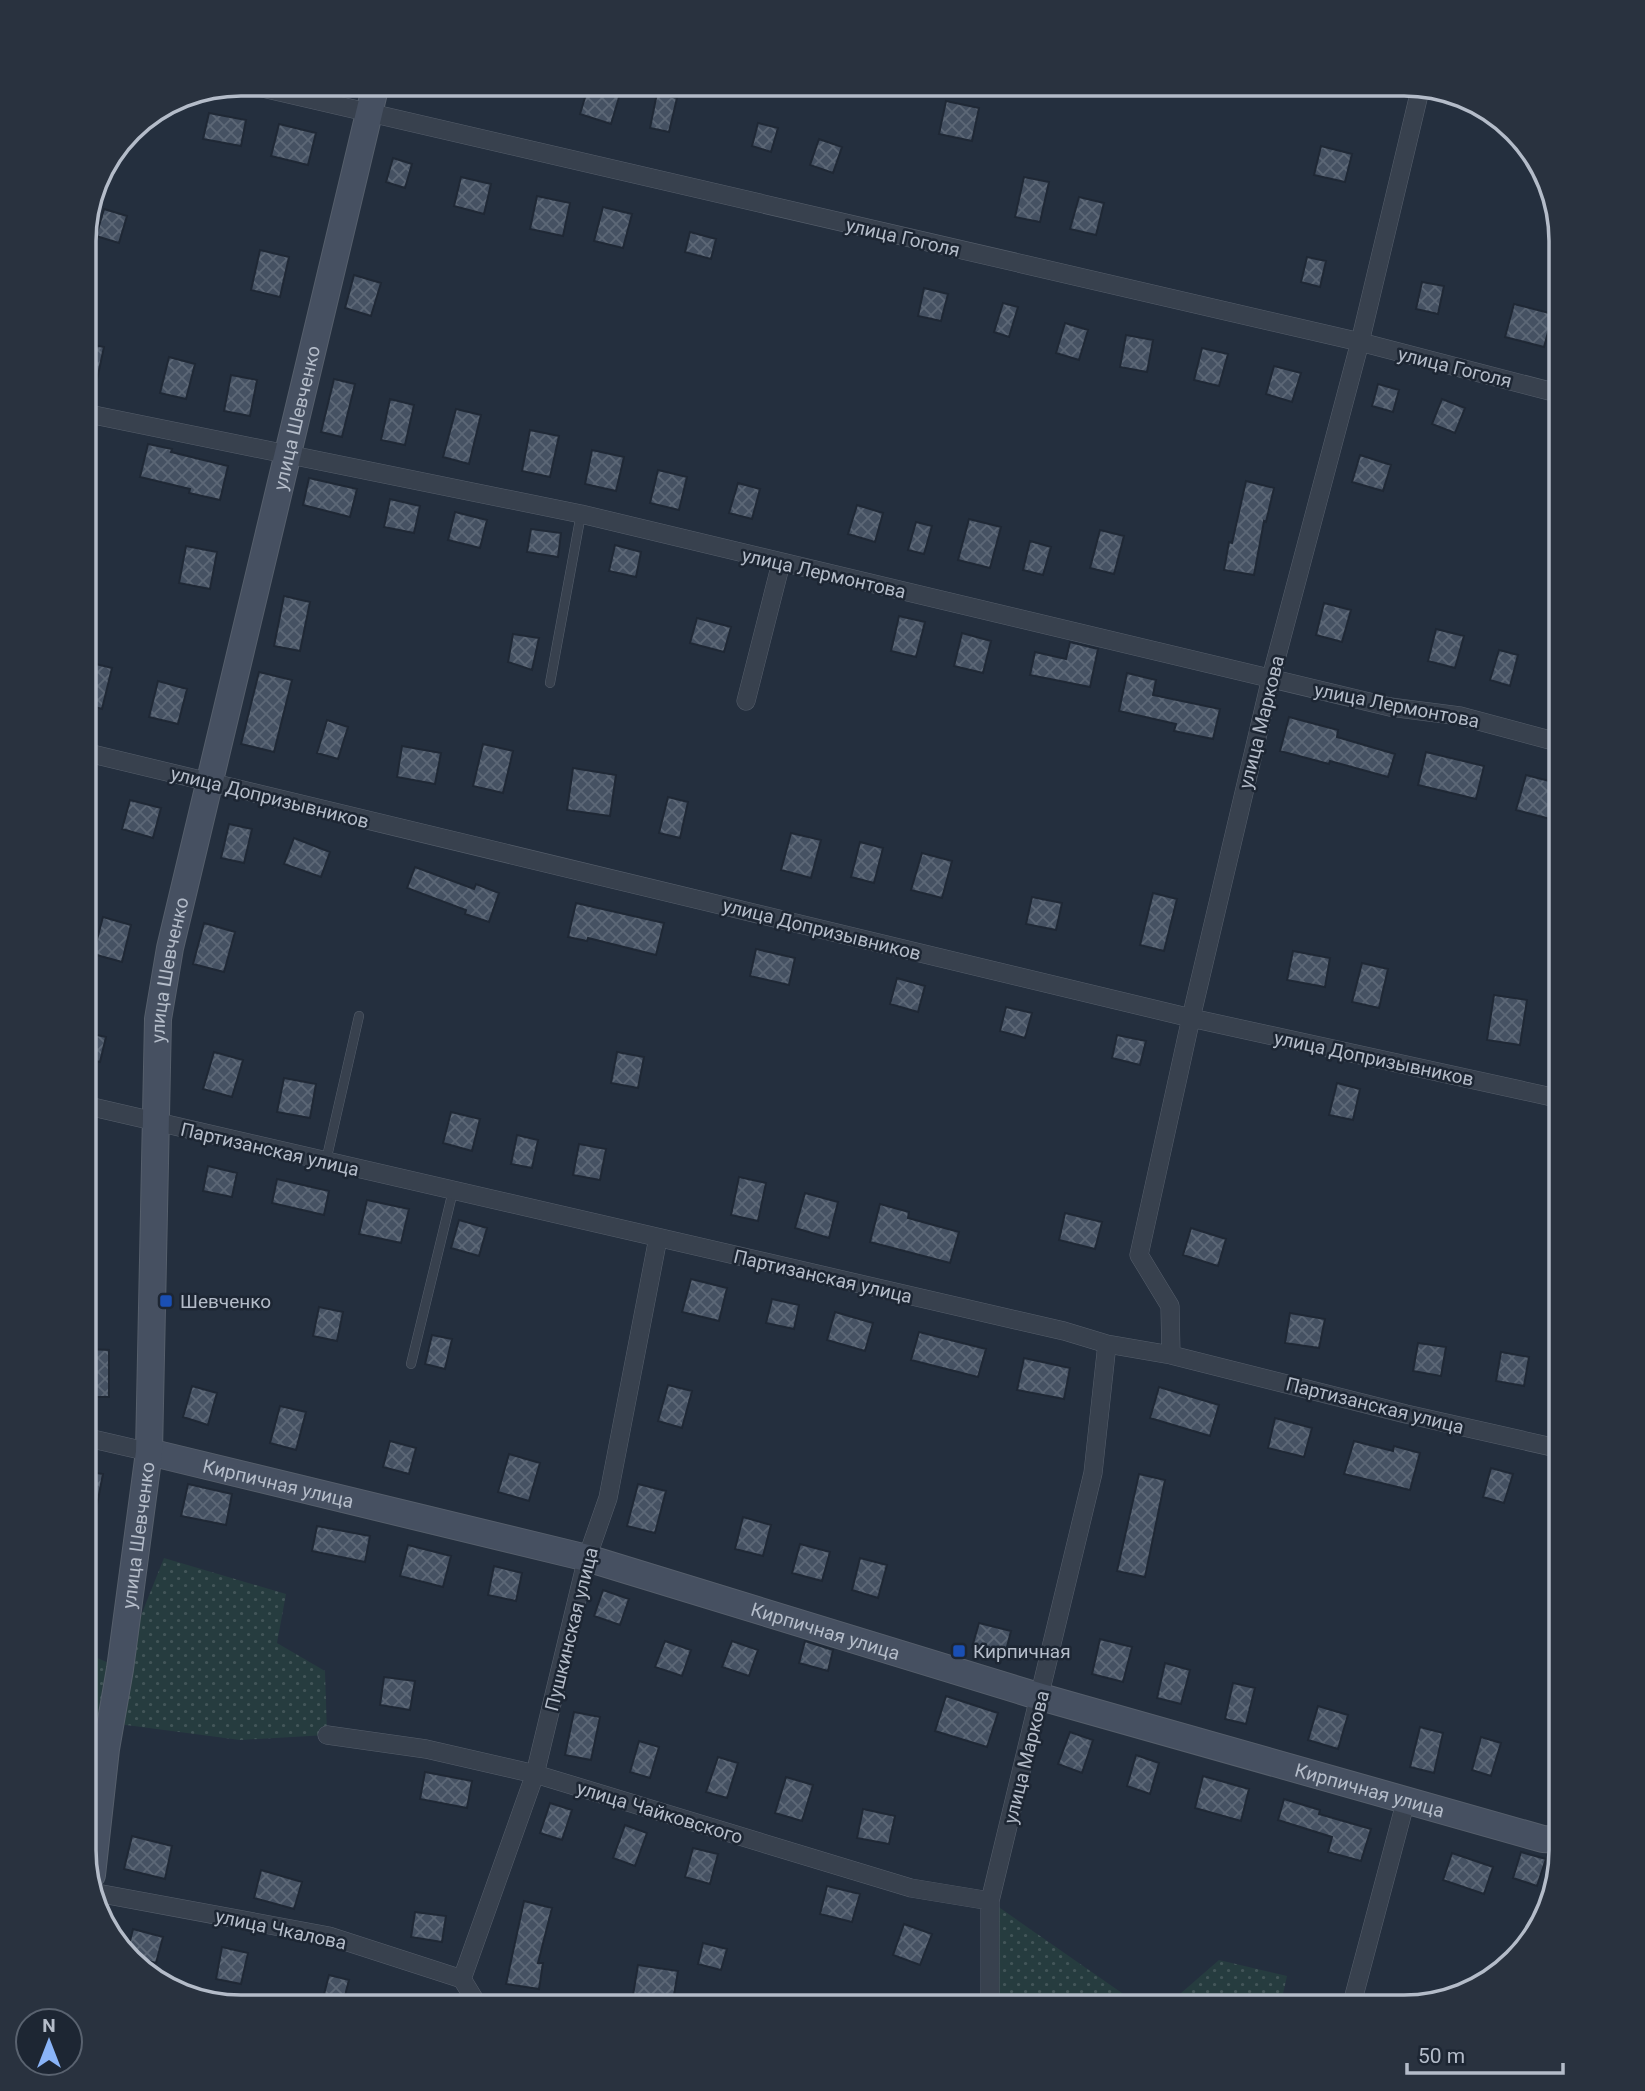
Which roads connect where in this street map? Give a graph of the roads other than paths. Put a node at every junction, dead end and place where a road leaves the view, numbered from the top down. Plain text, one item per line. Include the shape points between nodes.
1 (297, 96) edge
2 (373, 96) edge
3 (1418, 97) edge
4 (369, 113) junction
5 (1360, 342) junction
6 (1549, 391) edge
7 (97, 415) edge
8 (287, 454) junction
9 (581, 514) junction
10 (781, 564) junction
11 (1270, 678) junction
12 (550, 682) dead end
13 (746, 701) dead end
14 (1549, 740) edge
15 (97, 755) edge
16 (211, 783) junction
17 (359, 1016) dead end
18 (1191, 1018) junction
19 (1549, 1095) edge
20 (96, 1108) edge
21 (155, 1122) junction
22 (326, 1162) junction
23 (453, 1191) junction
24 (658, 1238) junction
25 (1107, 1344) junction
26 (1171, 1355) junction
27 (411, 1364) dead end
28 (96, 1440) edge
29 (1549, 1446) edge
30 (149, 1452) junction
31 (587, 1558) junction
32 (1041, 1697) junction
33 (327, 1735) dead end
34 (96, 1737) edge
35 (106, 1749) junction
36 (535, 1774) junction
37 (1406, 1800) junction
38 (96, 1839) edge
39 (1549, 1839) edge
40 (104, 1894) edge
41 (990, 1901) junction
42 (462, 1979) junction
43 (472, 1995) edge
44 (990, 1995) edge
45 (1354, 1995) edge

1 - 4 street, улица Гоголя
2 - 4 street, улица Шевченко
3 - 5 street, улица Маркова
4 - 5 street, улица Гоголя
4 - 8 street, улица Шевченко
5 - 6 street, улица Гоголя
5 - 11 street, улица Маркова
7 - 8 street, улица Лермонтова
8 - 9 street, улица Лермонтова
8 - 16 street, улица Шевченко
9 - 10 street, улица Лермонтова
9 - 12 lane
10 - 11 street, улица Лермонтова
10 - 13 street
11 - 14 street, улица Лермонтова via 1390,708 1460,716
11 - 18 street, улица Маркова
15 - 16 street, улица Допризывников
16 - 18 street, улица Допризывников
16 - 21 street, улица Шевченко via 170,948 158,1019
17 - 22 lane
18 - 19 street, улица Допризывников
18 - 26 street, улица Маркова via 1139,1255 1170,1306
20 - 21 street, Партизанская улица
21 - 22 street, Партизанская улица
21 - 30 street, улица Шевченко
22 - 23 street, Партизанская улица
23 - 24 street, Партизанская улица
23 - 27 lane
24 - 25 street, Партизанская улица
24 - 31 street, Пушкинская улица via 608,1498
25 - 26 street, Партизанская улица
25 - 32 street, улица Маркова via 1093,1473
26 - 29 street, Партизанская улица
28 - 30 street, Кирпичная улица
30 - 31 street, Кирпичная улица
30 - 35 street, улица Шевченко
31 - 32 street, Кирпичная улица
31 - 36 street, Пушкинская улица
32 - 37 street, Кирпичная улица
32 - 41 street, улица Маркова
33 - 36 street, улица Чайковского via 426,1749
34 - 35 street
35 - 38 street, улица Шевченко
36 - 41 street, улица Чайковского via 911,1888
36 - 42 street, Пушкинская улица
37 - 39 street, Кирпичная улица
37 - 45 street
40 - 42 street, улица Чкалова via 329,1936
41 - 44 street, улица Маркова
42 - 43 street

